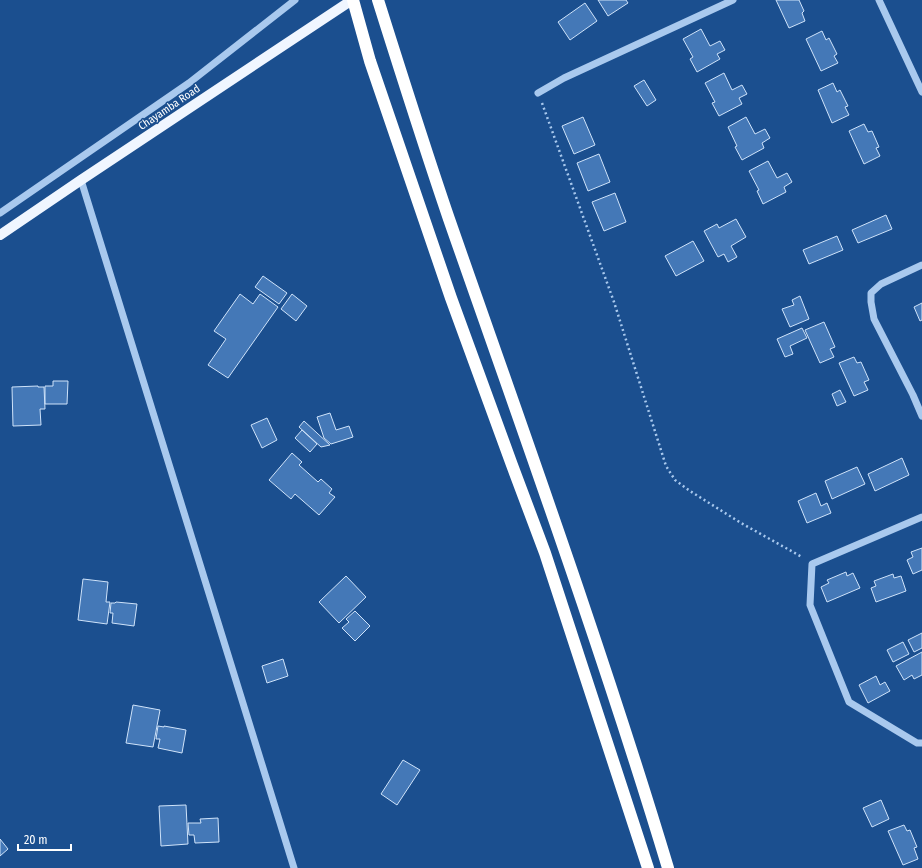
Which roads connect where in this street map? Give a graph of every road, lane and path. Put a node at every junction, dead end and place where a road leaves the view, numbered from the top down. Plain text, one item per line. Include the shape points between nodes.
1 (295, 0) edge
2 (352, 0) edge
3 (378, 0) edge
4 (733, 0) edge
5 (879, 0) edge
6 (922, 92) edge
7 (538, 93) joint
8 (81, 180) junction
9 (0, 213) edge
10 (0, 236) edge
11 (922, 264) edge
12 (922, 416) edge
13 (922, 517) edge
14 (812, 564) junction
15 (922, 743) edge
16 (294, 868) edge
17 (648, 868) edge
18 (668, 868) edge

1 - 9 street via 189,83
2 - 8 main road, Chayamba Road
2 - 17 highway via 370,61 451,298 546,553
3 - 18 highway via 448,216 556,522
4 - 7 street via 564,78
5 - 6 street
7 - 14 path via 614,302 666,466 675,480 690,491
8 - 10 main road, Chayamba Road
8 - 16 street
11 - 12 street via 881,284 871,292 871,302 874,319
13 - 14 street
14 - 15 street via 810,605 849,702 917,744

